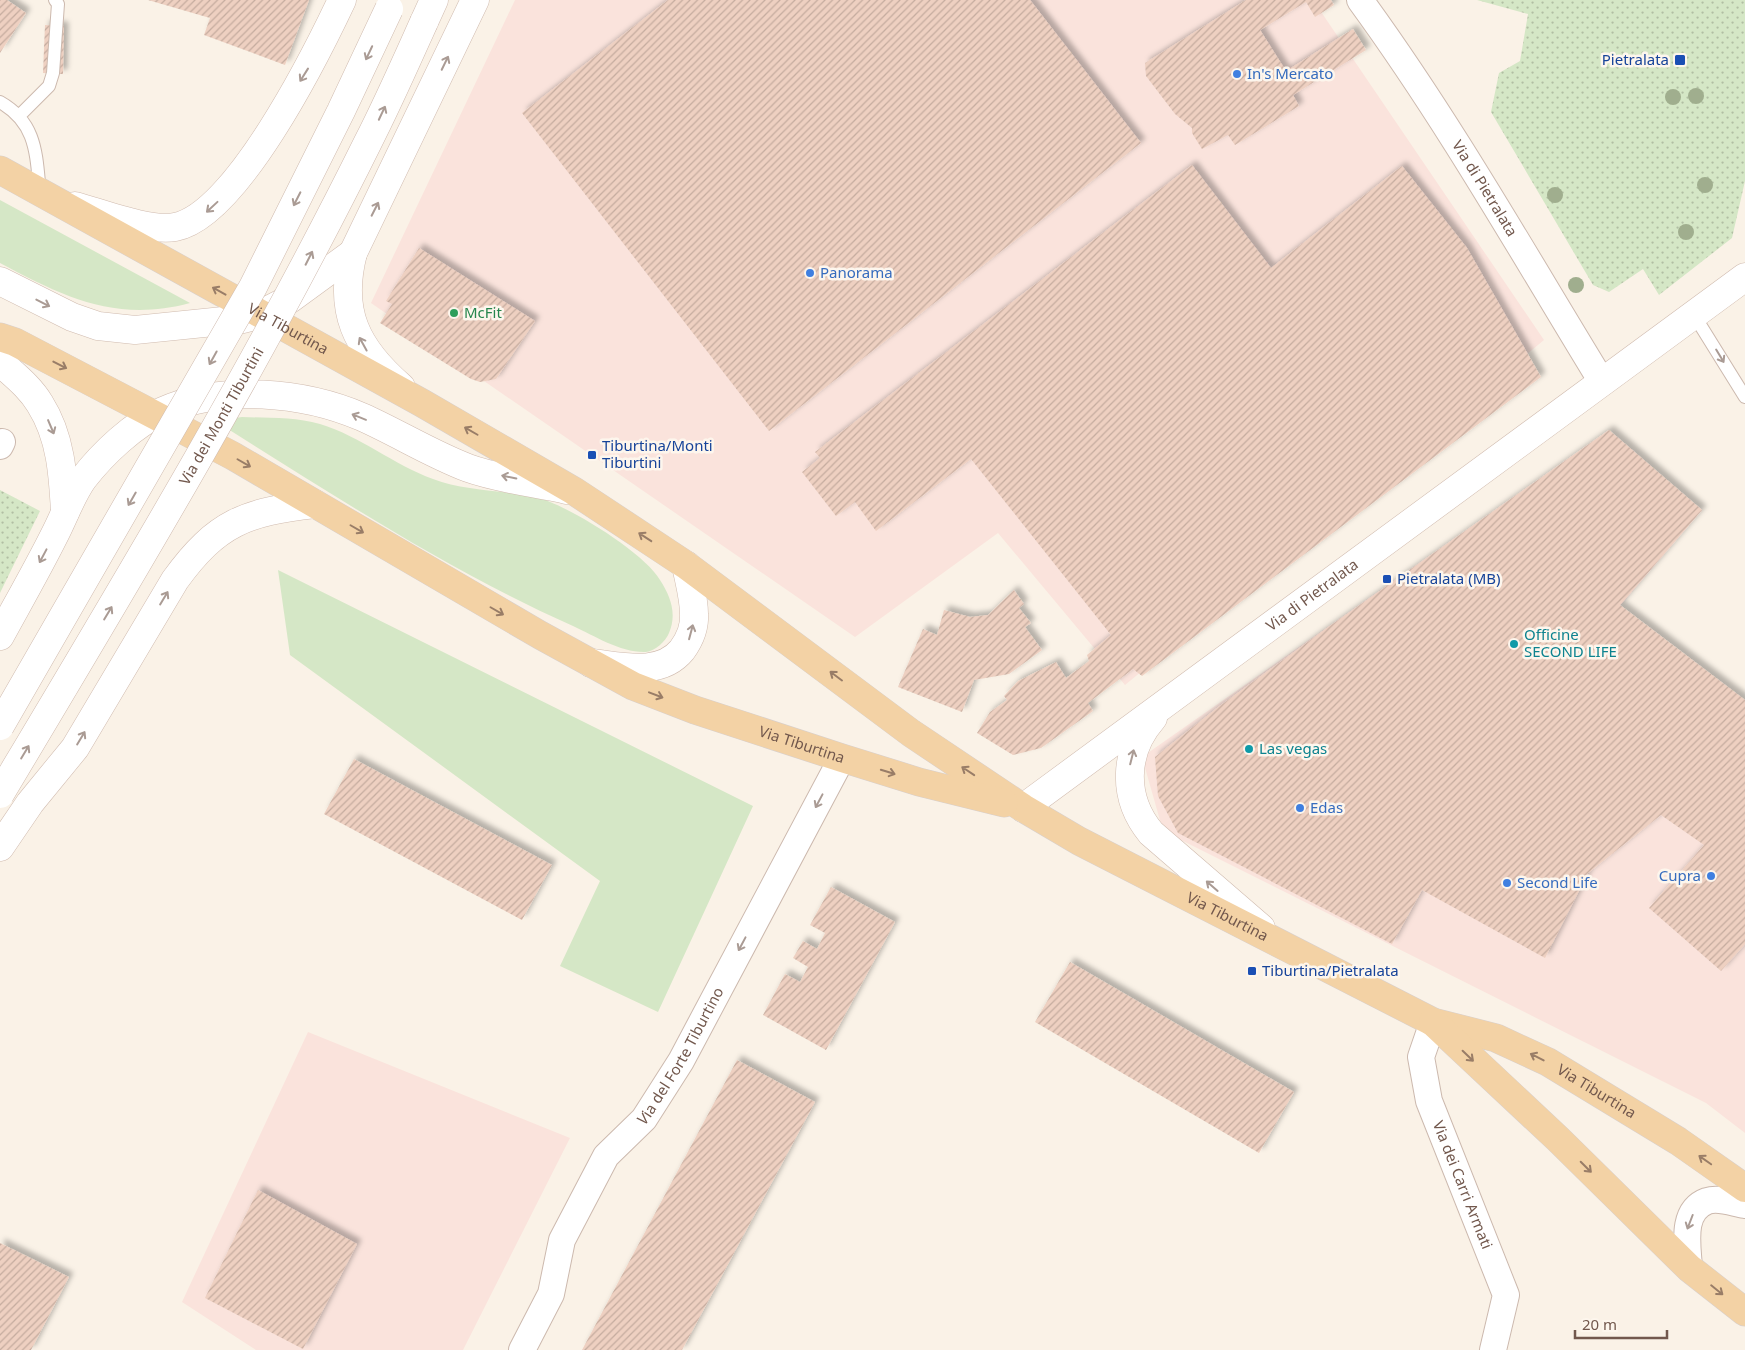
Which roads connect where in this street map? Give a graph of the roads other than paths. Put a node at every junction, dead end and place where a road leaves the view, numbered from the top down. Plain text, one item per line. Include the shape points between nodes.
1 (55, 0) edge
2 (342, 0) edge
3 (475, 0) edge
4 (1360, 0) edge
5 (391, 4) edge
6 (429, 11) edge
7 (0, 102) edge
8 (20, 115) junction
9 (0, 170) edge
10 (49, 197) junction
11 (353, 253) junction
12 (1745, 277) edge
13 (0, 281) edge
14 (261, 314) junction
15 (1694, 315) junction
16 (0, 337) edge
17 (0, 362) edge
18 (1602, 382) junction
19 (1745, 398) edge
20 (422, 403) junction
21 (154, 416) junction
22 (574, 491) junction
23 (315, 504) junction
24 (65, 512) junction
25 (686, 565) junction
26 (0, 636) edge
27 (590, 663) junction
28 (1167, 703) junction
29 (0, 726) edge
30 (842, 758) junction
31 (0, 794) edge
32 (1023, 808) junction
33 (0, 847) edge
34 (1276, 940) junction
35 (1433, 1022) junction
36 (1745, 1188) edge
37 (1745, 1205) edge
38 (1689, 1268) junction
39 (1745, 1312) edge
40 (522, 1350) edge
41 (1493, 1350) edge

1 - 8 lane via 58,4 53,73 49,86
2 -> 10 main road via 317,54 256,152 232,187 205,213 187,223 164,228
11 -> 3 main road
4 - 18 street, Via di Pietralata via 1459,144
5 -> 29 main road, bridge via 342,112 253,287
31 -> 6 main road, Via dei Monti Tiburtini, bridge via 151,541 240,384 355,169
7 - 8 lane
8 - 10 lane via 35,145
9 - 10 main road, Via Tiburtina
14 -> 10 main road, Via Tiburtina
11 - 14 main road via 290,299
20 -> 11 main road via 388,376 363,347 347,296 347,277
12 - 15 main road, Via di Pietralata
13 -> 14 main road via 72,317 98,326 135,330 243,319
14 - 20 main road, Via Tiburtina
15 - 18 main road, Via di Pietralata
15 -> 19 lane
16 -> 21 main road, Via Tiburtina
17 -> 24 main road via 29,389 46,414 60,454
18 - 28 main road, Via di Pietralata
22 -> 20 main road, Via Tiburtina
22 -> 21 main road, Via Tiburtina via 470,469 361,417 311,400 288,396 219,396 182,404
21 -> 23 main road, Via Tiburtina via 233,456
21 - 24 main road, Via Tiburtina via 116,445 89,472
25 -> 22 main road, Via Tiburtina
23 -> 27 main road, Via Tiburtina
33 -> 23 main road via 30,803 75,748 175,580 194,554 221,530 251,515
24 -> 26 main road, Via Tiburtina
27 -> 25 main road, Via Tiburtina via 657,667 676,658 689,642 693,629 694,614
32 -> 25 main road, Via Tiburtina via 912,733
27 -> 30 main road, Via Tiburtina via 633,686 695,710
28 - 32 main road, Via di Pietralata
34 -> 28 main road via 1157,838 1137,813 1132,802 1129,776 1133,753 1142,733
30 -> 32 main road, Via Tiburtina via 919,782
30 -> 40 street, Via del Forte Tiburtino via 681,1061 644,1118 606,1156 562,1240 551,1294
32 - 34 main road, Via Tiburtina via 1092,848
34 - 35 main road, Via Tiburtina
36 -> 35 main road, Via Tiburtina via 1678,1141 1548,1062 1496,1038
35 -> 38 main road, Via Tiburtina
35 - 41 street, Via dei Carri Armati via 1420,1057 1427,1094 1506,1295
37 -> 38 street via 1715,1200 1700,1206 1692,1216 1686,1234
38 -> 39 main road, Via Tiburtina

